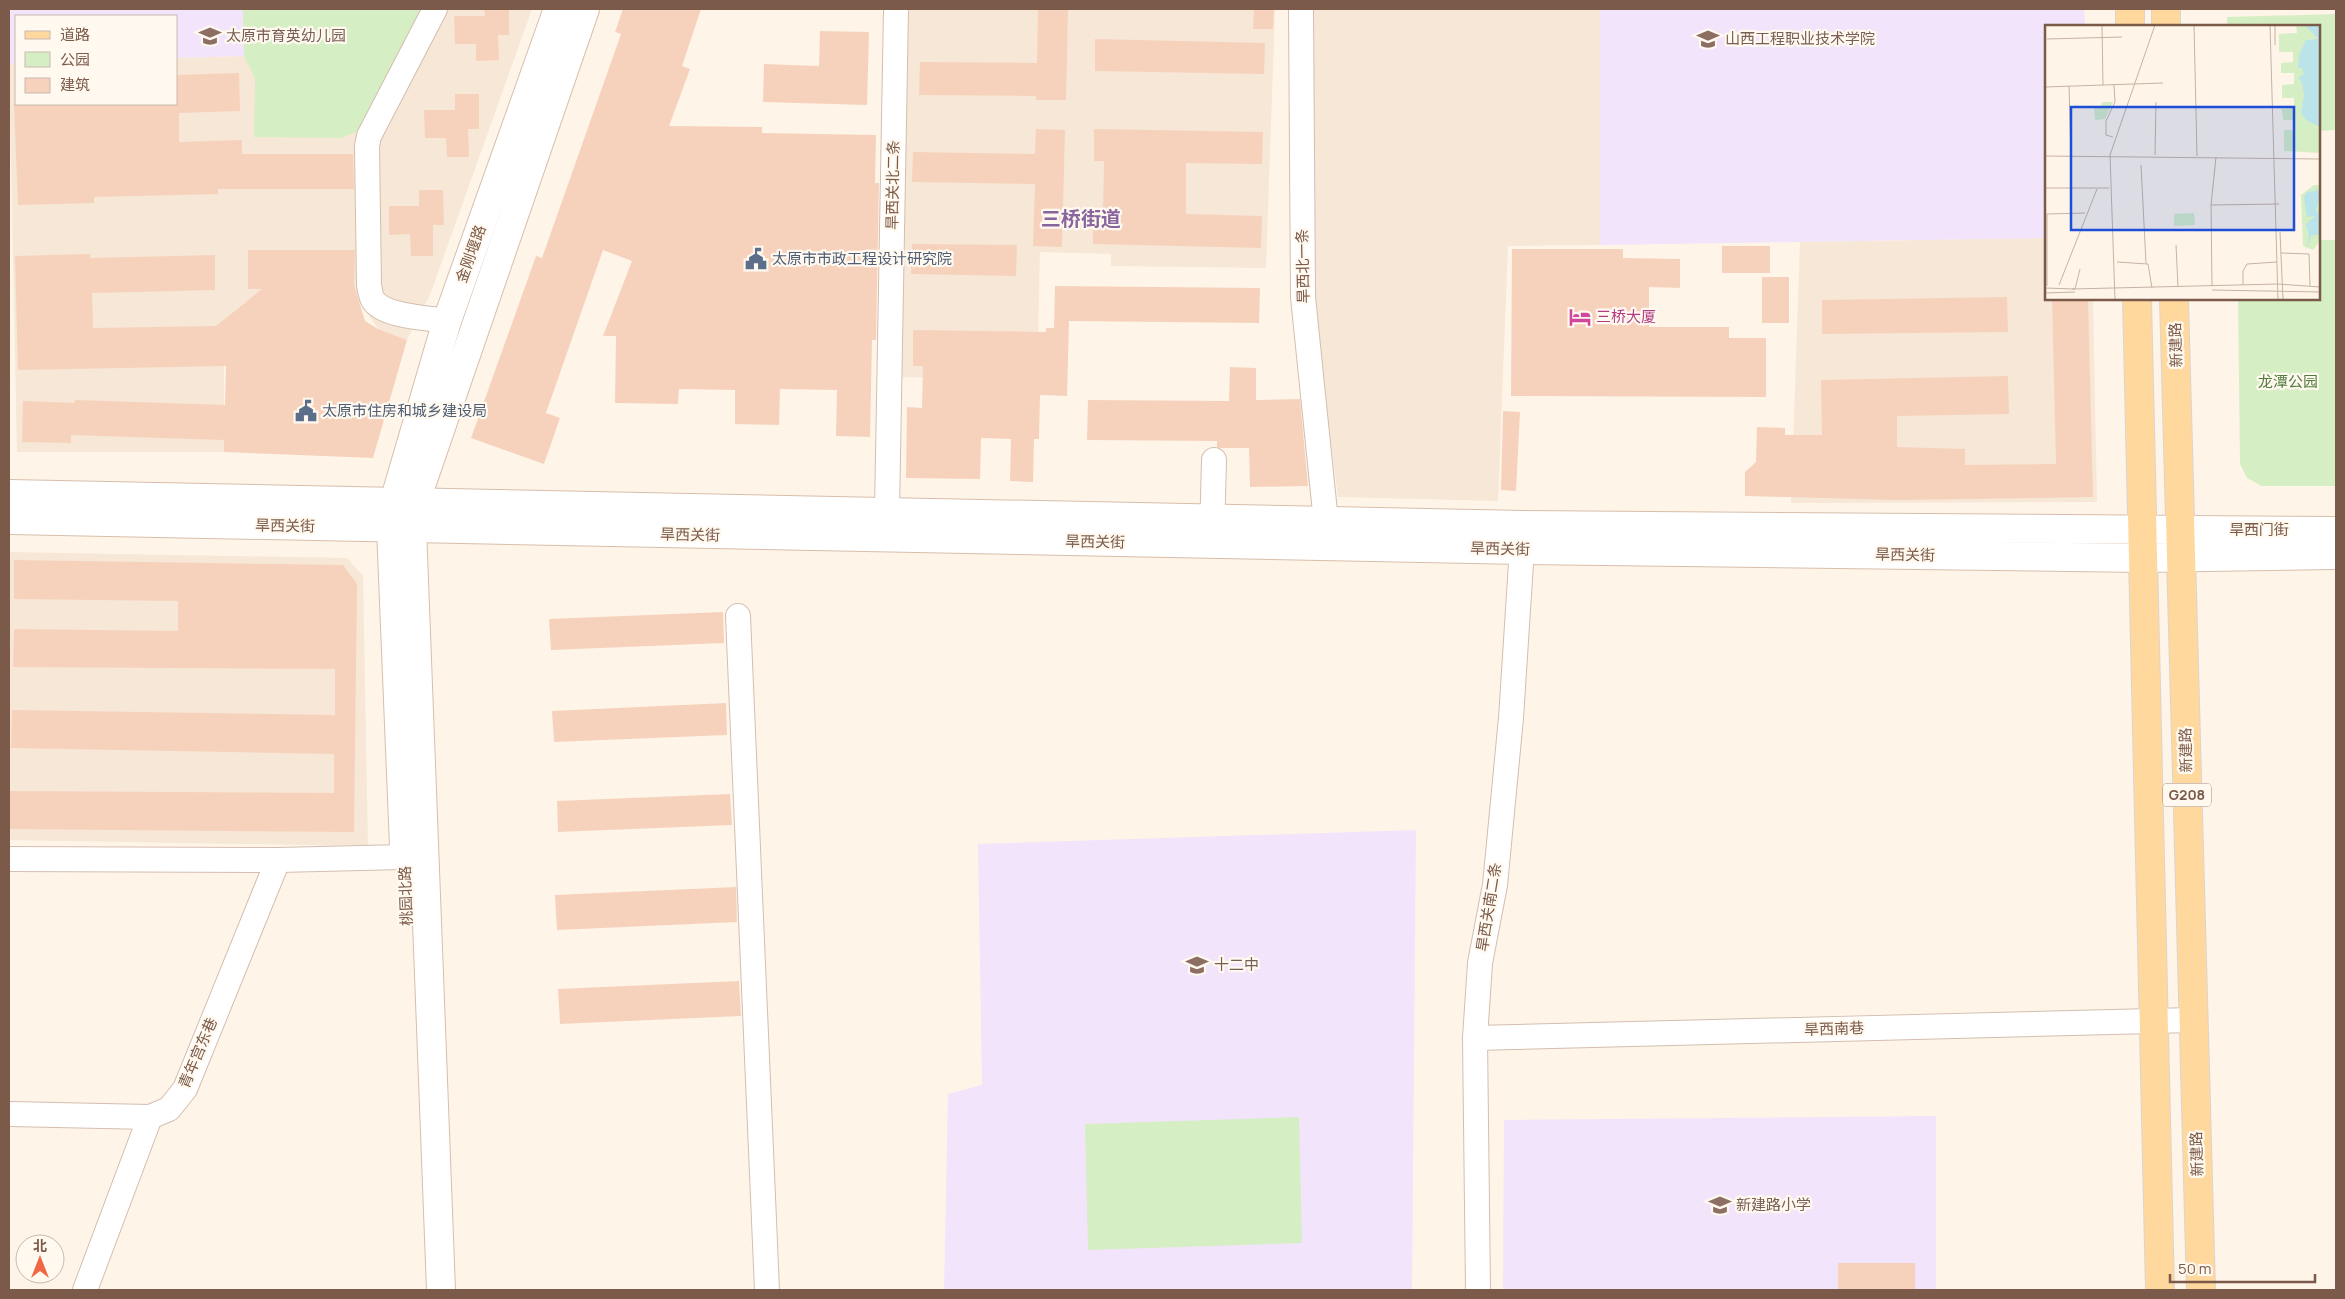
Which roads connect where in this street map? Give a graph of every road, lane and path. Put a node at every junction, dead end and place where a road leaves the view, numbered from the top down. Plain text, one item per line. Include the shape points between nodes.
1 (435, 9) edge
2 (558, 9) edge
3 (585, 9) edge
4 (896, 9) edge
5 (1301, 9) edge
6 (2130, 9) edge
7 (2166, 9) edge
8 (2130, 25) edge
9 (2166, 25) edge
10 (2137, 300) edge
11 (2174, 300) edge
12 (447, 321) junction
13 (1214, 460) dead end
14 (9, 494) edge
15 (887, 511) junction
16 (403, 515) junction
17 (9, 520) edge
18 (1326, 522) junction
19 (2144, 530) junction
20 (2181, 530) junction
21 (1213, 531) junction
22 (2336, 531) edge
23 (1523, 538) junction
24 (2336, 555) edge
25 (2182, 557) junction
26 (2143, 558) junction
27 (738, 616) dead end
28 (404, 857) junction
29 (9, 859) edge
30 (278, 860) junction
31 (2154, 1020) junction
32 (2192, 1020) junction
33 (1475, 1038) junction
34 (9, 1114) edge
35 (150, 1117) junction
36 (86, 1290) edge
37 (422, 1290) edge
38 (441, 1290) edge
39 (766, 1290) edge
40 (1478, 1290) edge
41 (2160, 1290) edge
42 (2201, 1290) edge

1 - 12 street via 367,146 369,285 374,301 386,310
2 - 12 main road, 金刚堰路
3 - 16 main road
4 - 15 street, 旱西关北二条
5 - 18 street, 旱西北一条 via 1303,298
6 - 8 main road
7 - 9 main road
10 - 19 main road, G208
11 - 20 main road, 新建路 / G208
12 - 16 main road, 金刚堰路
13 - 21 street
14 - 16 main road, 旱西关街
15 - 16 main road, 旱西关街
15 - 21 main road, 旱西关街
16 - 17 main road, 旱西关街
16 - 21 main road, 旱西关街
16 - 28 main road, 桃园北路
16 - 38 main road
18 - 21 main road, 旱西关街
18 - 23 main road, 旱西关街
19 - 20 main road, 旱西关街
19 - 23 main road, 旱西关街
19 - 26 main road, G208
20 - 22 main road, 旱西门街
20 - 25 main road, 新建路 / G208
21 - 23 main road, 旱西关街
23 - 26 main road, 旱西关街
23 - 33 street, 旱西关南二条 via 1496,876 1480,962
24 - 25 main road, 旱西门街
25 - 26 main road, 旱西关街
25 - 32 main road, 新建路 / G208
26 - 31 main road, G208
27 - 39 street
28 - 30 street
28 - 37 main road, 桃园北路
29 - 30 street
30 - 35 street, 青年宫东巷 via 185,1089 169,1109
31 - 32 street, 旱西南巷
31 - 33 street, 旱西南巷
31 - 41 main road, G208
32 - 42 main road, 新建路 / G208
33 - 40 street, 旱西关南二条
34 - 35 street
35 - 36 street

